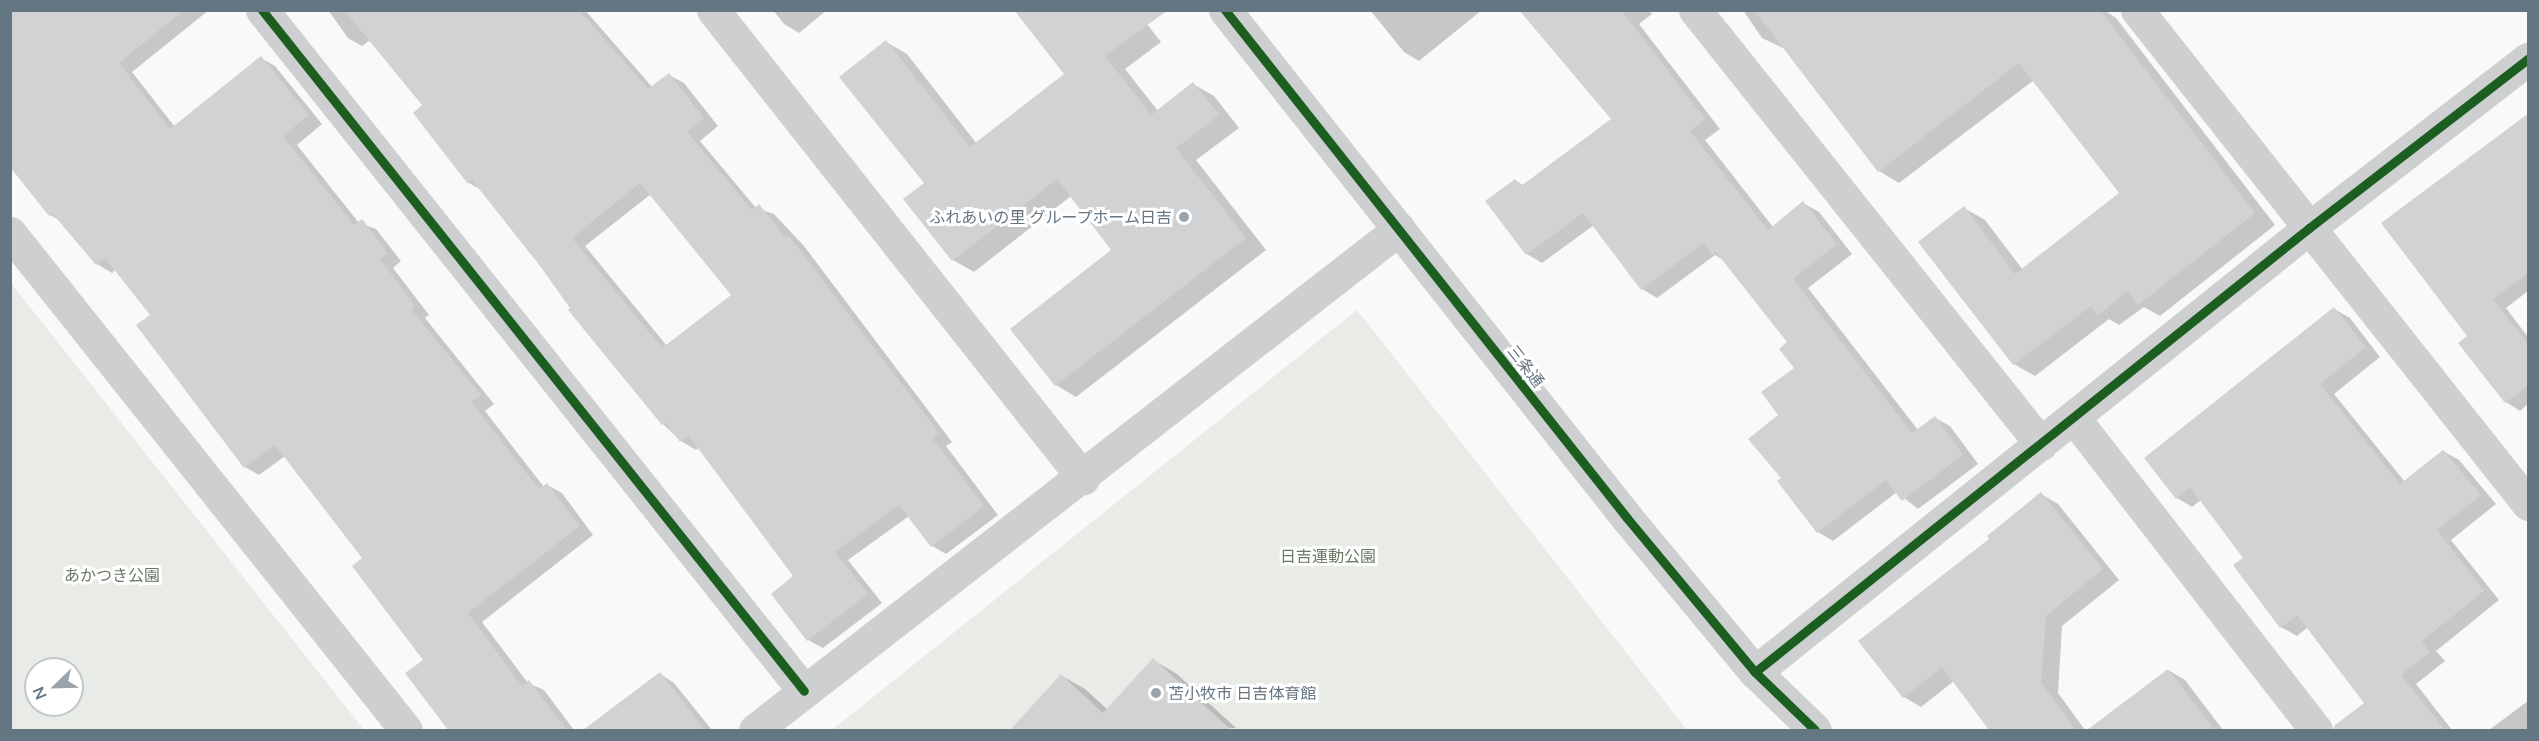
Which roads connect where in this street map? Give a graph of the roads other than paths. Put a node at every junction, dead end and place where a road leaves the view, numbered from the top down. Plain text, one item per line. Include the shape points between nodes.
1 (262, 10) edge
2 (713, 10) edge
3 (1226, 10) edge
4 (1695, 10) edge
5 (2137, 10) edge
6 (2529, 59) edge
7 (2309, 228) junction
8 (1399, 229) junction
9 (10, 233) edge
10 (2074, 418) junction
11 (2041, 444) junction
12 (1083, 478) junction
13 (2529, 504) edge
14 (1755, 672) junction
15 (804, 691) junction
16 (406, 730) edge
17 (755, 730) edge
18 (1815, 730) edge
19 (2316, 730) edge

1 - 15 street
2 - 12 street
3 - 8 street, 三条通
4 - 11 street
5 - 7 street
6 - 7 street
7 - 10 street
7 - 13 street
8 - 12 street
8 - 14 street, 三条通 via 1627,518
9 - 16 street
10 - 11 street
10 - 19 street
11 - 14 street
12 - 15 street
14 - 18 street, 三条通
15 - 17 street

